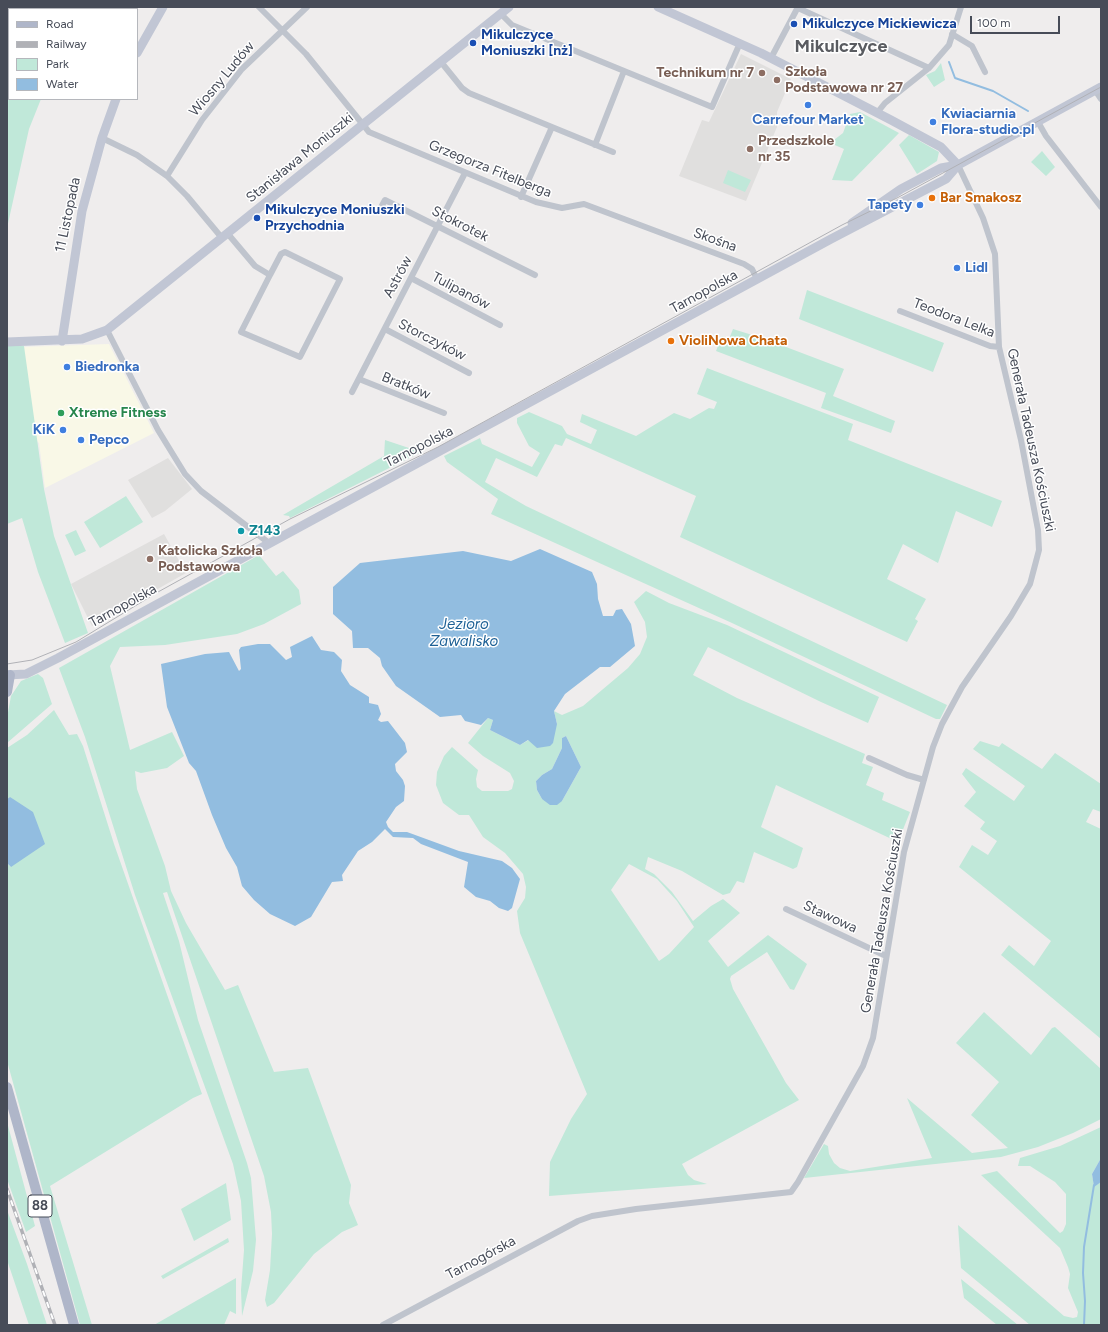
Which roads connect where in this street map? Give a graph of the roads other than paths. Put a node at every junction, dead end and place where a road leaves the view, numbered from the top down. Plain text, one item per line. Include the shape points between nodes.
1 (163, 7) edge
2 (259, 7) edge
3 (307, 7) edge
4 (510, 7) edge
5 (658, 7) edge
6 (798, 7) edge
7 (961, 7) edge
8 (501, 14) junction
9 (282, 29) junction
10 (952, 34) junction
11 (740, 43) junction
12 (138, 51) edge
13 (771, 58) junction
14 (441, 62) junction
15 (929, 68) junction
16 (624, 71) junction
17 (985, 72) dead end
18 (1098, 89) edge
19 (1101, 99) edge
20 (116, 100) edge
21 (877, 114) junction
22 (1038, 122) junction
23 (363, 125) junction
24 (552, 127) junction
25 (102, 138) junction
26 (594, 145) junction
27 (613, 152) dead end
28 (958, 165) junction
29 (465, 173) junction
30 (167, 176) junction
31 (521, 197) junction
32 (1101, 207) edge
33 (379, 212) dead end
34 (438, 227) junction
35 (658, 233) joint
36 (225, 236) junction
37 (270, 275) junction
38 (535, 275) dead end
39 (411, 278) junction
40 (757, 279) junction
41 (900, 310) dead end
42 (500, 325) dead end
43 (107, 330) junction
44 (385, 330) junction
45 (62, 340) junction
46 (7, 342) edge
47 (999, 347) junction
48 (469, 373) dead end
49 (359, 379) junction
50 (352, 392) dead end
51 (444, 413) dead end
52 (269, 543) junction
53 (12, 675) edge
54 (7, 692) edge
55 (870, 758) dead end
56 (924, 780) junction
57 (786, 909) dead end
58 (886, 956) junction
59 (7, 1087) edge
60 (7, 1112) edge
61 (592, 1216) joint
62 (67, 1325) edge
63 (74, 1325) edge
64 (383, 1325) edge

1 - 12 street
2 - 9 street, Grzegorza Fitelberga
3 - 9 street, Wiosny Ludów
4 - 8 street, Stanisława Moniuszki
5 - 11 street
6 - 13 street
6 - 15 street
7 - 10 street
8 - 14 street, Stanisława Moniuszki
8 - 16 street via 512,25
9 - 23 street, Grzegorza Fitelberga via 329,81
9 - 30 street, Wiosny Ludów via 242,69 221,95 184,146
10 - 15 street via 949,45
10 - 17 street via 972,46
11 - 13 street
11 - 16 street via 712,106
13 - 21 street
14 - 23 street, Stanisława Moniuszki
14 - 24 street via 466,92
15 - 21 street via 885,103
16 - 26 street
18 - 19 street
18 - 22 street, Tarnopolska
20 - 25 street, 11 Listopada
21 - 28 street via 944,149
22 - 28 street, Tarnopolska
22 - 32 street
23 - 29 street, Grzegorza Fitelberga via 372,134
23 - 36 street, Stanisława Moniuszki
24 - 26 street
24 - 31 street
25 - 30 street via 137,155
25 - 45 street, 11 Listopada via 78,227
26 - 27 street
28 - 40 street, Tarnopolska via 946,179
28 - 47 street, Generała Tadeusza Kościuszki via 983,218 995,254
29 - 31 street, Grzegorza Fitelberga
29 - 34 street, Astrów
30 - 36 street
31 - 35 street, Grzegorza Fitelberga via 555,207 567,208 584,204
33 - 34 street, Stokrotek via 385,200
34 - 38 street, Stokrotek
34 - 39 street, Astrów
35 - 40 street, Skośna via 744,264 752,269
36 - 37 street via 255,266
36 - 43 street, Stanisława Moniuszki
37 - 37 street via 281,254 285,252 340,279 300,357 241,332
39 - 42 street, Tulipanów
39 - 44 street, Astrów
40 - 52 street, Tarnopolska
41 - 47 street, Teodora Lelka via 990,346
43 - 45 street, Stanisława Moniuszki via 92,337
43 - 52 street via 158,430 185,474 201,491
44 - 48 street, Storczyków
44 - 49 street, Astrów
45 - 46 street, Stanisława Moniuszki
47 - 56 street, Generała Tadeusza Kościuszki via 1021,440 1038,530 1038,558 1030,584 1020,603 952,705 936,740
49 - 50 street, Astrów
49 - 51 street, Bratków
52 - 53 street, Tarnopolska via 31,672
53 - 54 main road
55 - 56 street
56 - 58 street, Generała Tadeusza Kościuszki via 904,852
57 - 58 street, Stawowa
58 - 61 street, Generała Tadeusza Kościuszki via 870,1050 791,1192
59 - 63 main road, 88
60 - 62 main road, 88
61 - 64 street, Tarnogórska via 565,1227

